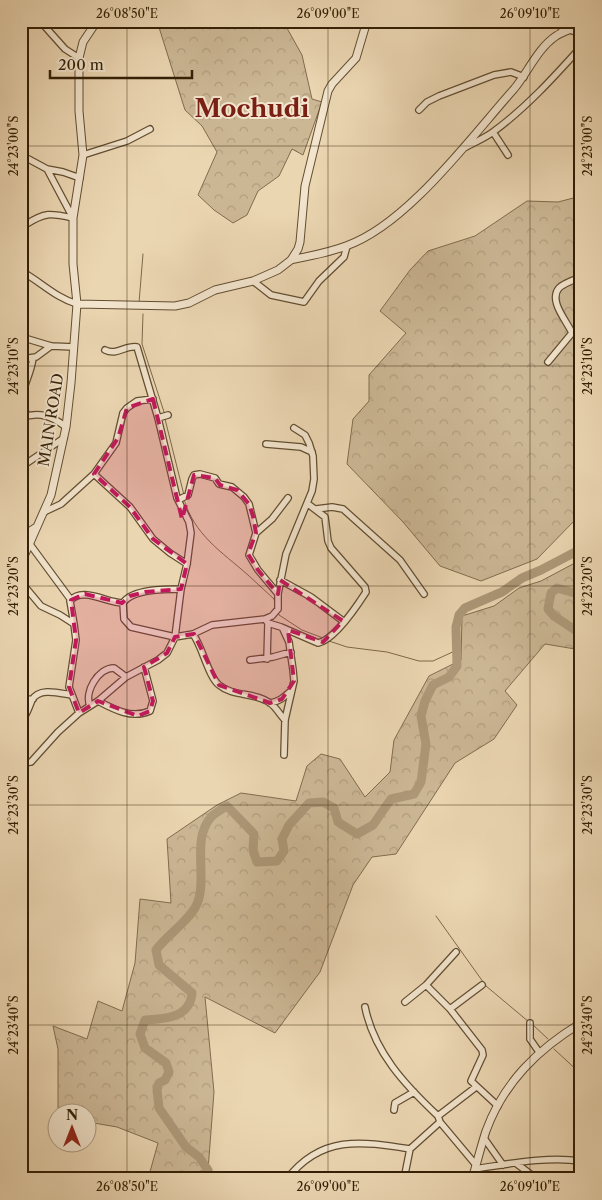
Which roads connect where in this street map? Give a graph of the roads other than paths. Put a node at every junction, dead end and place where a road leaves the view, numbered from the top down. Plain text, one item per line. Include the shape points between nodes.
1 (40, 21) edge
2 (97, 21) edge
3 (367, 21) edge
4 (556, 21) edge
5 (581, 26) edge
6 (567, 31) junction
7 (581, 34) edge
8 (581, 47) edge
9 (79, 58) junction
10 (524, 78) junction
11 (419, 110) dead end
12 (150, 129) dead end
13 (493, 132) junction
14 (462, 150) junction
15 (21, 155) edge
16 (84, 155) junction
17 (508, 155) dead end
18 (47, 169) junction
19 (80, 178) junction
20 (73, 218) junction
21 (22, 225) edge
22 (347, 246) junction
23 (291, 260) junction
24 (21, 271) edge
25 (581, 277) edge
26 (253, 281) junction
27 (77, 304) junction
28 (21, 337) edge
29 (51, 346) junction
30 (74, 347) junction
31 (105, 350) dead end
32 (33, 358) junction
33 (21, 359) edge
34 (548, 362) dead end
35 (153, 399) junction
36 (24, 417) edge
37 (66, 427) junction
38 (294, 428) dead end
39 (64, 438) junction
40 (266, 444) dead end
41 (312, 452) junction
42 (21, 467) edge
43 (94, 474) junction
44 (182, 498) junction
45 (288, 498) dead end
46 (308, 504) junction
47 (316, 509) junction
48 (44, 512) junction
49 (36, 528) junction
50 (256, 533) junction
51 (21, 537) edge
52 (29, 543) junction
53 (21, 563) edge
54 (187, 564) junction
55 (280, 580) junction
56 (21, 582) edge
57 (181, 589) junction
58 (278, 594) junction
59 (424, 594) dead end
60 (71, 600) junction
61 (122, 603) junction
62 (267, 621) junction
63 (343, 621) junction
64 (74, 624) junction
65 (282, 627) junction
66 (193, 634) junction
67 (176, 637) junction
68 (291, 652) junction
69 (267, 659) junction
70 (250, 660) dead end
71 (144, 667) junction
72 (126, 677) junction
73 (291, 691) junction
74 (71, 695) junction
75 (33, 699) junction
76 (21, 700) edge
77 (98, 701) junction
78 (270, 703) junction
79 (90, 706) junction
80 (79, 713) junction
81 (21, 718) edge
82 (285, 720) junction
83 (284, 755) dead end
84 (21, 763) edge
85 (456, 952) dead end
86 (426, 985) junction
87 (482, 986) dead end
88 (405, 1002) dead end
89 (365, 1007) dead end
90 (450, 1009) junction
91 (530, 1023) dead end
92 (581, 1023) edge
93 (539, 1052) junction
94 (476, 1087) junction
95 (414, 1092) junction
96 (498, 1106) junction
97 (394, 1110) dead end
98 (439, 1119) junction
99 (484, 1138) junction
100 (410, 1149) junction
101 (581, 1161) edge
102 (517, 1164) junction
103 (504, 1165) junction
104 (476, 1167) junction
105 (287, 1179) edge
106 (404, 1179) edge
107 (472, 1179) edge
108 (537, 1179) edge

1 - 9 street via 65,49
2 - 9 street via 83,42
3 - 23 street via 356,58 328,91 305,186 300,242
4 - 6 street
5 - 6 street
6 - 7 street
6 - 10 street via 548,43
8 - 13 street via 542,89
9 - 16 street, MAIN ROAD via 79,111
10 - 11 street via 511,72 494,75 438,96
10 - 14 street
12 - 16 street via 127,141
13 - 14 street
13 - 17 street
14 - 22 street via 416,199 386,223
15 - 18 street
16 - 19 street, MAIN ROAD
18 - 19 street
18 - 20 street
19 - 20 street, MAIN ROAD
20 - 21 street via 45,214
20 - 27 street, MAIN ROAD
22 - 23 street
22 - 26 street via 344,257 319,281 304,302 271,295
23 - 26 street via 273,273
24 - 27 street via 54,294
25 - 34 street via 557,292 556,299 572,332
26 - 27 street via 222,288 175,306
27 - 30 street, MAIN ROAD
28 - 29 street
29 - 30 street
29 - 32 street
30 - 37 street, MAIN ROAD
31 - 35 street via 114,353 137,347
32 - 33 street
32 - 36 street via 22,391
35 - 43 street via 137,401 123,413 116,443
35 - 44 street via 163,417
36 - 37 street via 42,414
37 - 39 street, MAIN ROAD
38 - 41 street via 305,435
39 - 42 street
39 - 48 street, MAIN ROAD
40 - 41 street via 301,447
41 - 46 street via 314,478
43 - 48 street via 61,504
43 - 54 street via 130,507 153,539
44 - 50 street via 194,475 215,478 244,496
44 - 54 street via 191,533
45 - 50 street via 272,520
46 - 47 street
46 - 55 street via 286,554
47 - 59 street via 343,509 400,560
47 - 63 street via 326,520 331,548 366,589
48 - 49 street, MAIN ROAD
49 - 51 street
49 - 52 street, MAIN ROAD
50 - 58 street via 249,555
52 - 53 street, MAIN ROAD
52 - 60 street
54 - 57 street
55 - 58 street
55 - 63 street via 311,597
56 - 64 street via 41,606
57 - 61 street via 145,592 130,596
57 - 67 street
58 - 62 street via 278,608
60 - 61 street via 85,594
60 - 64 street
61 - 67 street via 124,618 131,627
62 - 65 street
62 - 66 street via 212,625
62 - 69 street
63 - 65 street via 327,640 318,642
64 - 74 street via 76,640 70,676
65 - 68 street
66 - 67 street
66 - 78 street via 218,685
67 - 71 street via 167,653
68 - 69 street
68 - 73 street via 294,681
69 - 70 street
71 - 72 street
71 - 77 street via 153,701 150,711 138,716
72 - 77 street
72 - 79 street via 114,668 102,671 90,690
73 - 78 street via 282,700
73 - 82 street
74 - 75 street via 45,692
74 - 80 street
75 - 76 street
75 - 81 street via 26,716
77 - 79 street
78 - 82 street
79 - 80 street
80 - 84 street via 31,762
82 - 83 street
85 - 86 street
86 - 88 street
86 - 90 street
87 - 90 street
89 - 95 street via 382,1052
90 - 94 street via 482,1050 471,1079
91 - 93 street via 530,1039
92 - 93 street
93 - 96 street via 514,1079
94 - 96 street
94 - 98 street
95 - 97 street via 396,1103
95 - 98 street
96 - 99 street
98 - 100 street
98 - 104 street
99 - 103 street
99 - 104 street
100 - 105 street via 371,1143 327,1147 313,1154
100 - 106 street
101 - 102 street via 564,1159
102 - 103 street
102 - 108 street
103 - 104 street
104 - 107 street

